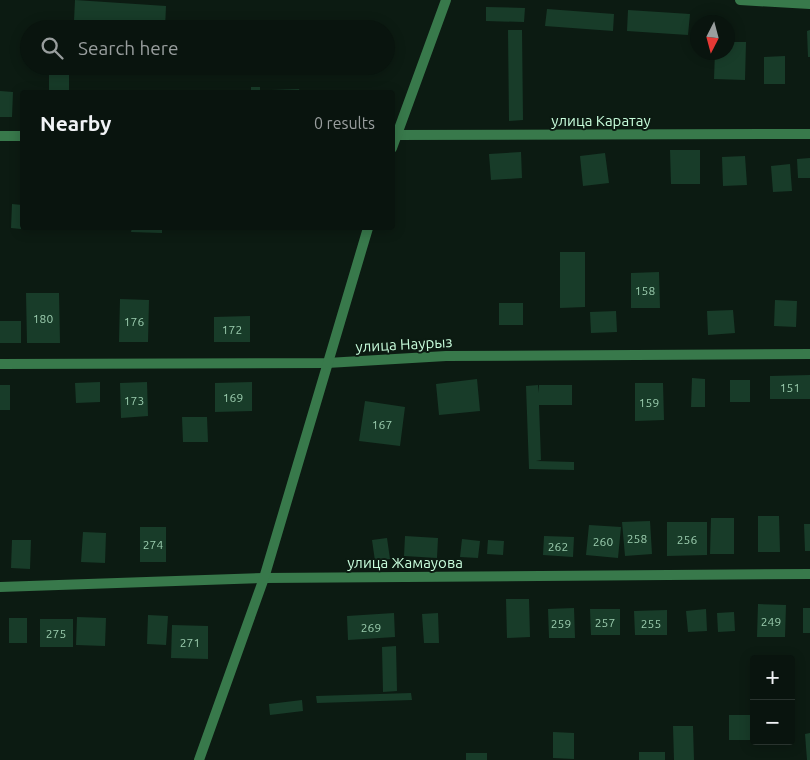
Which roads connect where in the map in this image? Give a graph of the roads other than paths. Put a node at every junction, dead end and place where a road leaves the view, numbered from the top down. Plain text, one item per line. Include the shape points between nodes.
1 (446, 0) edge
2 (740, 0) edge
3 (810, 4) edge
4 (810, 134) edge
5 (395, 135) edge
6 (0, 136) edge
7 (20, 136) edge
8 (367, 230) edge
9 (810, 354) edge
10 (327, 363) junction
11 (0, 364) edge
12 (810, 574) edge
13 (264, 578) junction
14 (0, 587) edge
15 (199, 760) edge

1 - 5 street
2 - 3 street
4 - 5 street, улица Каратау
6 - 7 street
8 - 10 street
9 - 10 street, улица Наурыз via 446,356
10 - 11 street, улица Наурыз
10 - 13 street
12 - 13 street, улица Жамауова
13 - 14 street, улица Жамауова
13 - 15 street

